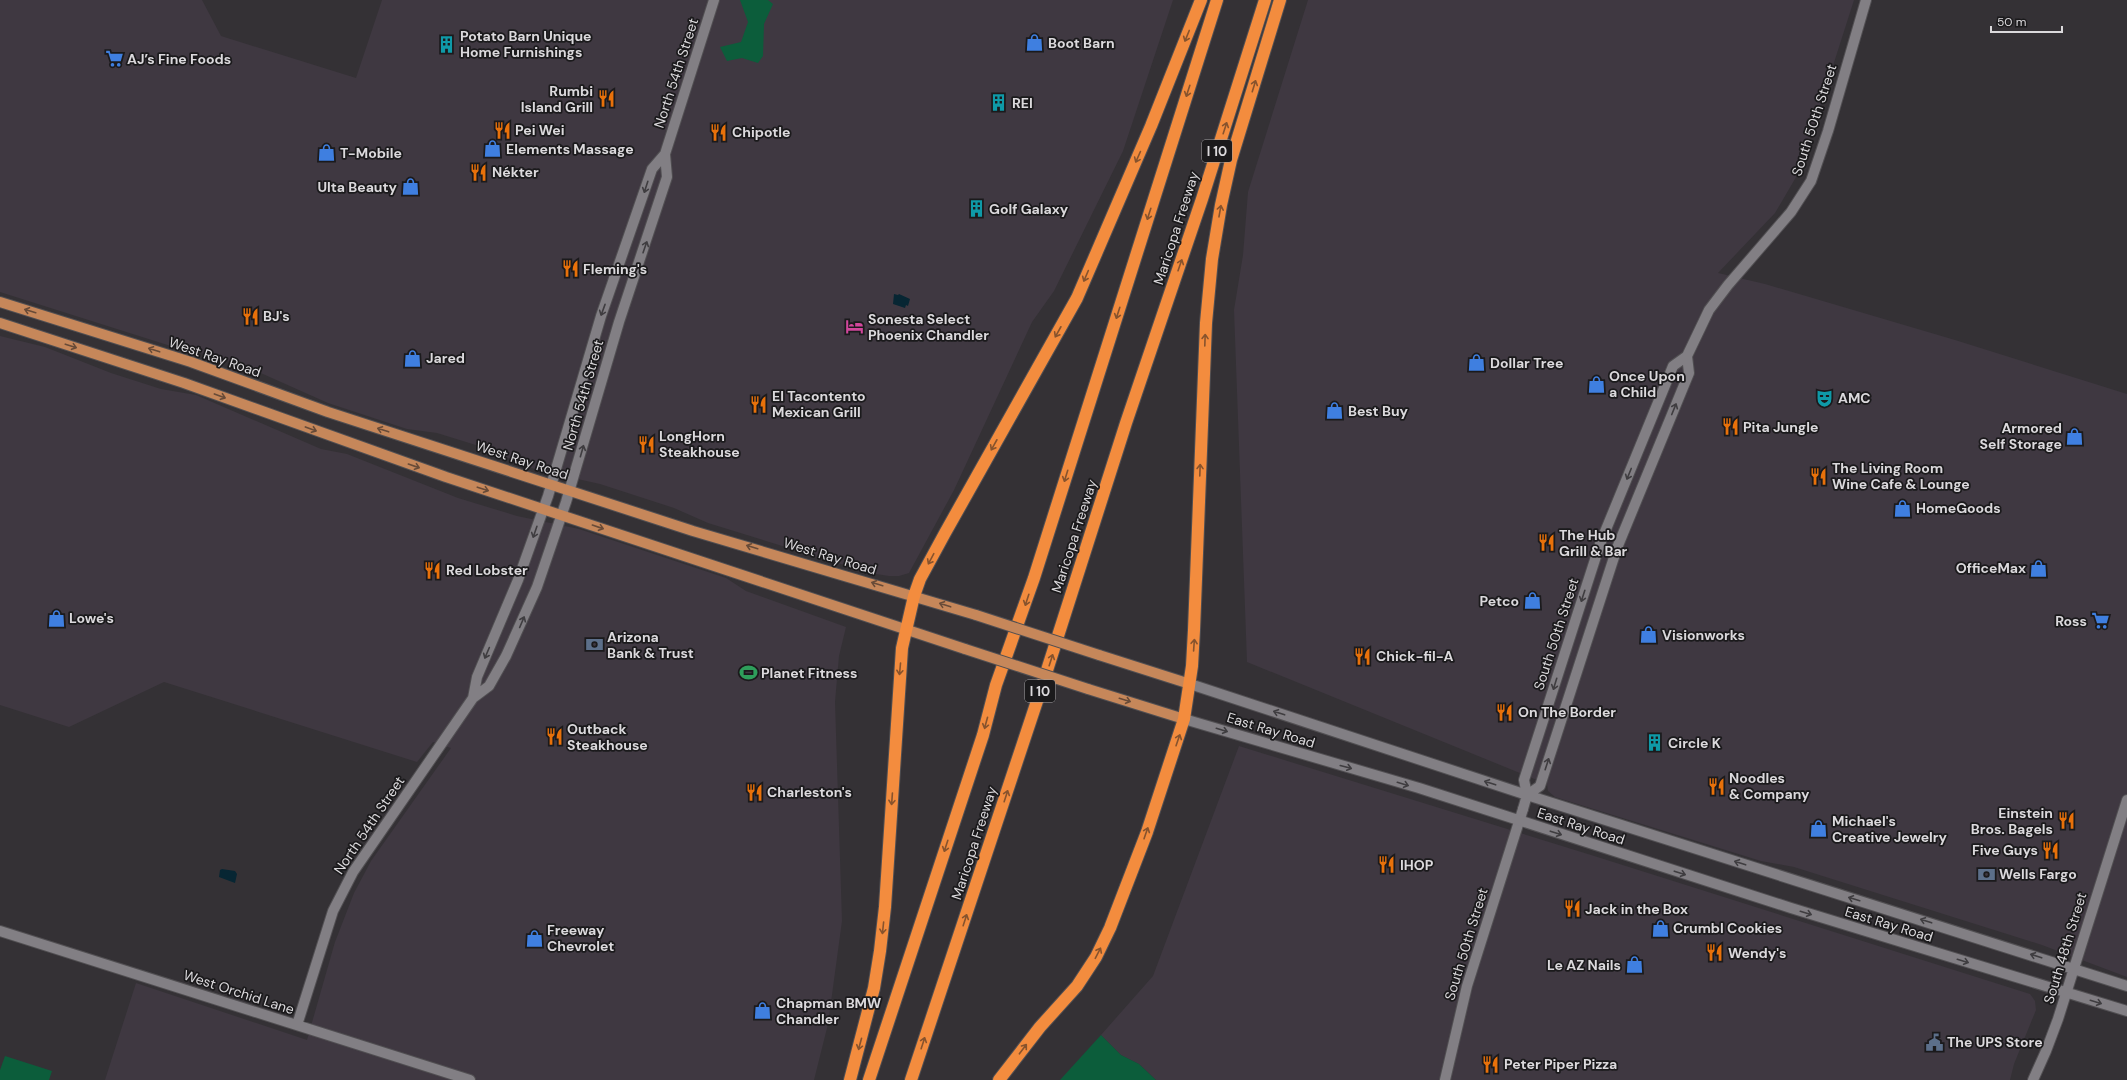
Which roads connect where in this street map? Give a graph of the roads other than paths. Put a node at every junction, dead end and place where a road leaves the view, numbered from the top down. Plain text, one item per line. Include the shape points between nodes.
1 (714, 0) edge
2 (1201, 0) edge
3 (1217, 0) edge
4 (1265, 0) edge
5 (1280, 0) edge
6 (1866, 0) edge
7 (665, 154) junction
8 (0, 302) edge
9 (0, 323) edge
10 (1687, 356) junction
11 (551, 484) junction
12 (570, 490) junction
13 (543, 508) junction
14 (561, 514) junction
15 (914, 596) junction
16 (906, 630) junction
17 (1037, 635) joint
18 (1190, 684) junction
19 (473, 698) junction
20 (1184, 719) junction
21 (1527, 795) junction
22 (2127, 800) edge
23 (1519, 821) junction
24 (0, 931) edge
25 (2073, 968) junction
26 (2127, 986) edge
27 (2066, 992) junction
28 (2127, 1012) edge
29 (297, 1025) junction
30 (470, 1080) edge
31 (850, 1080) edge
32 (869, 1080) edge
33 (911, 1080) edge
34 (1000, 1080) edge
35 (1446, 1080) edge
36 (2033, 1080) edge

1 - 7 street, North 54th Street
2 -> 15 highway via 1151,126 1076,298 945,533 920,579
3 -> 32 highway, Maricopa Freeway via 1034,578 996,685 980,743
33 -> 4 highway, Maricopa Freeway / I 10 via 1202,199
18 -> 5 highway via 1206,323 1212,259 1231,160
6 - 10 street, South 50th Street via 1811,181 1786,218 1728,284 1709,310
7 -> 11 street, North 54th Street via 652,169 601,316
12 -> 7 street, North 54th Street via 619,322 667,177
11 -> 8 main road, West Ray Road via 328,412 191,362
9 -> 13 main road via 184,383 446,477
21 -> 10 street, South 50th Street via 1540,786 1617,548 1689,373
10 -> 21 street, South 50th Street via 1673,366 1600,544 1524,780
11 - 12 main road, West Ray Road
11 - 13 street, North 54th Street
12 - 14 street, North 54th Street
15 -> 12 main road, West Ray Road via 693,531
13 - 14 main road
13 -> 19 street, North 54th Street via 518,580 477,677
14 -> 16 main road
19 -> 14 street, North 54th Street via 489,686 515,639 537,587
15 - 16 highway
17 -> 15 main road, West Ray Road, bridge
16 -> 20 main road, East Ray Road, bridge
16 -> 31 highway via 900,674 880,951 874,988
17 - 18 main road, East Ray Road, bridge
18 - 20 highway
21 -> 18 street, East Ray Road
19 - 29 street, North 54th Street via 353,872 333,911
20 -> 23 street, East Ray Road
34 -> 20 highway via 1040,1027 1077,986 1096,957 1122,901
21 - 23 street, South 50th Street
25 -> 21 street, East Ray Road
22 - 25 street, South 48th Street
23 -> 27 street, East Ray Road
23 - 35 street, South 50th Street via 1467,986
24 - 29 street, West Orchid Lane
25 - 26 street, East Ray Road
25 - 27 street, South 48th Street
27 -> 28 street, East Ray Road
27 - 36 street, South 48th Street
29 - 30 street, West Orchid Lane

